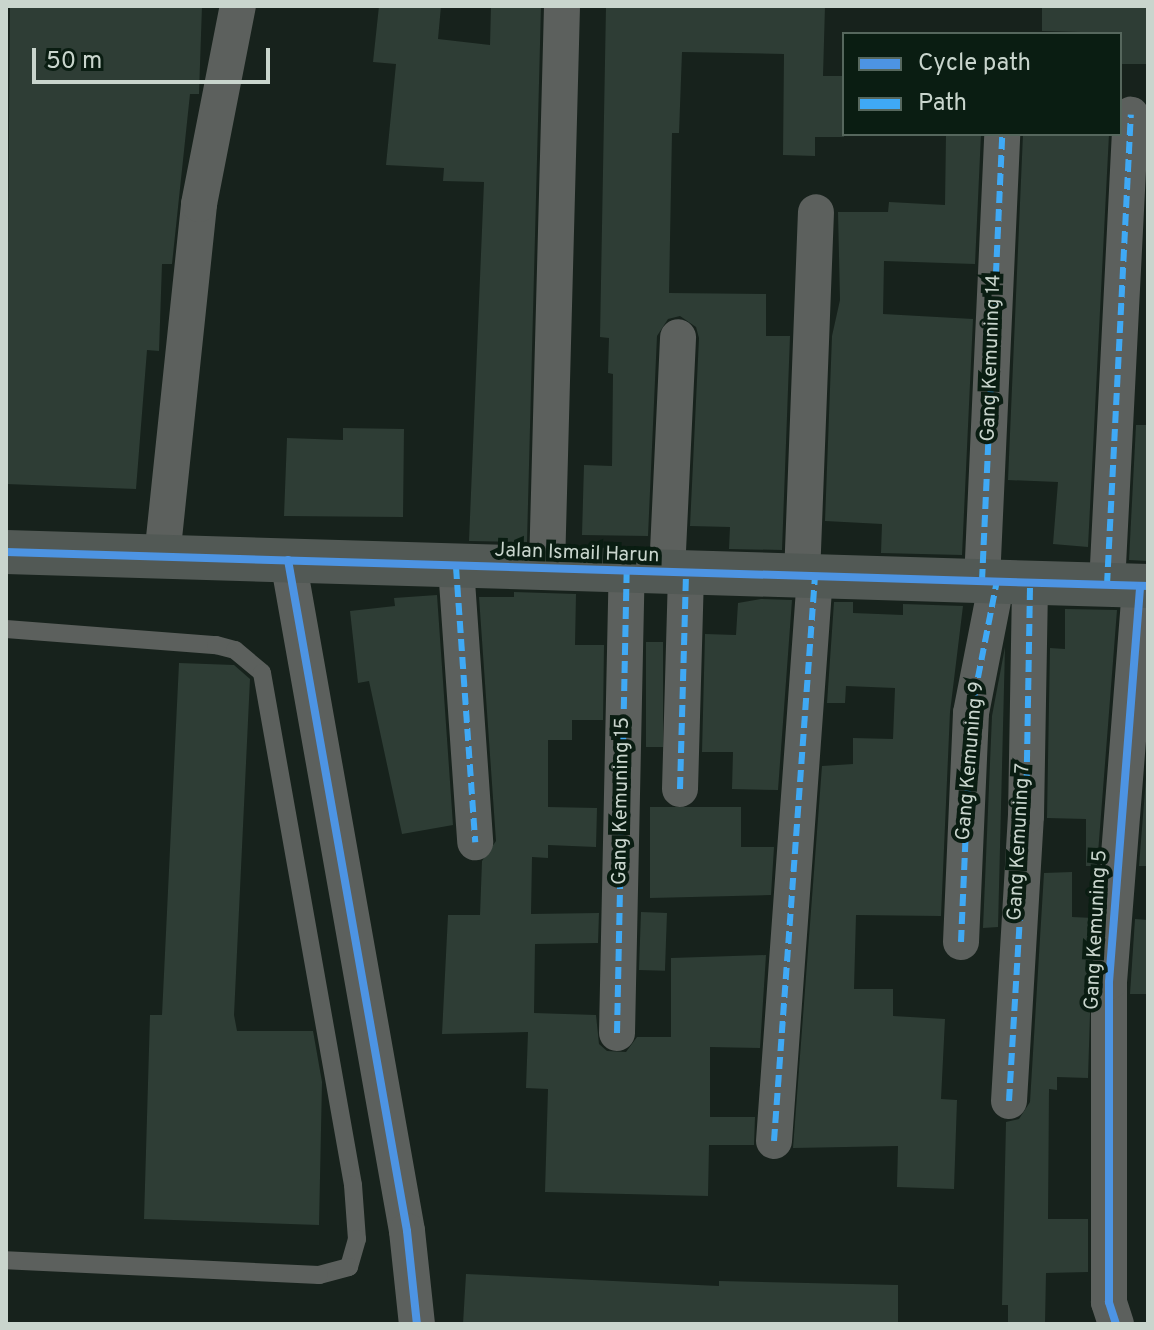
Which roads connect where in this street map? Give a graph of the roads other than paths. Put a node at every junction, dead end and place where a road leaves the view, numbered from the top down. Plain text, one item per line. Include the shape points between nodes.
1 (238, 6) edge
2 (562, 6) edge
3 (1131, 115) dead end
4 (1002, 136) edge
5 (816, 212) dead end
6 (678, 337) dead end
7 (6, 552) edge
8 (162, 557) junction
9 (288, 560) junction
10 (456, 567) junction
11 (547, 568) junction
12 (660, 571) junction
13 (808, 576) junction
14 (1003, 582) junction
15 (1132, 586) edge
16 (6, 629) edge
17 (680, 789) dead end
18 (475, 842) dead end
19 (961, 942) dead end
20 (617, 1033) dead end
21 (1009, 1101) dead end
22 (774, 1141) dead end
23 (6, 1260) edge
24 (417, 1324) edge
25 (1116, 1324) edge

1 - 8 street via 199,204
2 - 11 street
3 - 15 street, Gang Kemuning 5
4 - 14 street, Gang Kemuning 14
5 - 13 street
6 - 12 street
7 - 8 street, Jalan Ismail Harun
8 - 9 street, Jalan Ismail Harun
9 - 10 street, Jalan Ismail Harun
9 - 24 street via 407,1231
10 - 11 street, Jalan Ismail Harun
10 - 18 street
11 - 12 street, Jalan Ismail Harun
12 - 13 street, Jalan Ismail Harun
12 - 17 street
12 - 20 street, Gang Kemuning 15
13 - 14 street, Jalan Ismail Harun
13 - 22 street
14 - 15 street, Jalan Ismail Harun
14 - 19 street, Gang Kemuning 9 via 971,713
14 - 21 street, Gang Kemuning 7 via 1026,816
15 - 25 street, Gang Kemuning 5 via 1109,982 1109,1302
16 - 23 lane via 216,645 235,650 262,673 353,1185 357,1239 349,1267 319,1275

